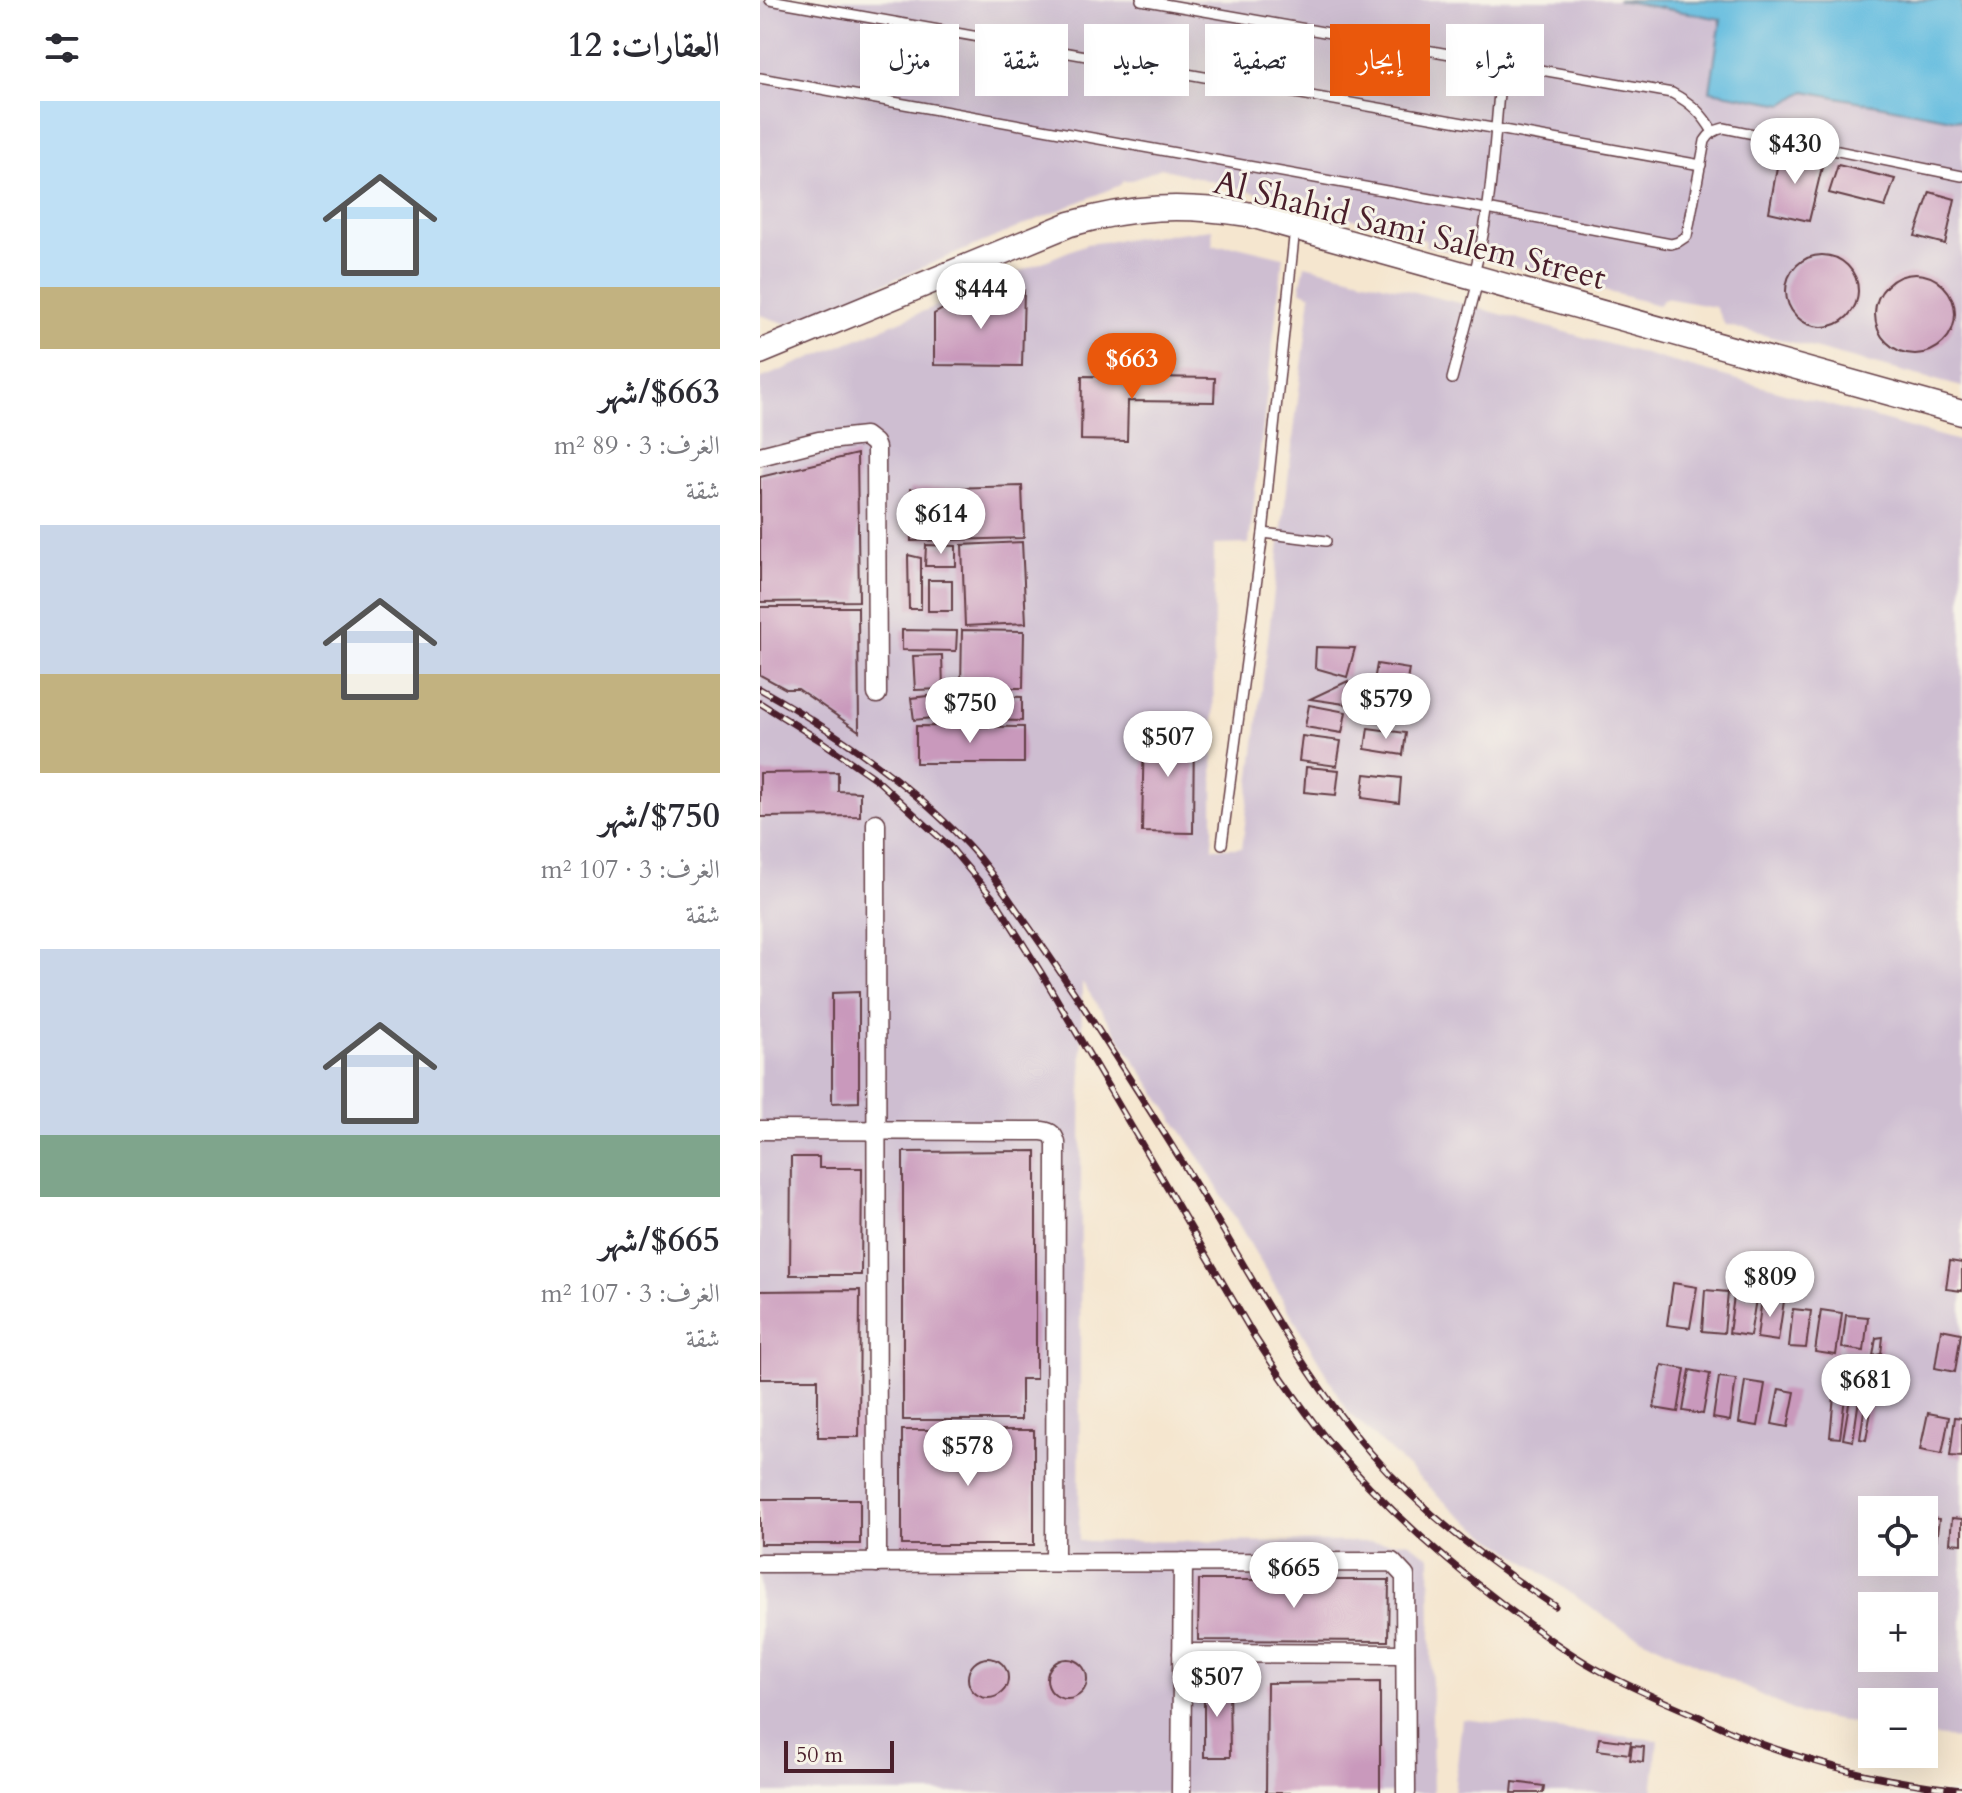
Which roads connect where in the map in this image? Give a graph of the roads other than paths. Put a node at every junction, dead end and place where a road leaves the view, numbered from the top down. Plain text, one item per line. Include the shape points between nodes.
1 (770, 0) edge
2 (1141, 0) edge
3 (1446, 53) edge
4 (1544, 70) edge
5 (760, 78) edge
6 (1498, 96) edge
7 (1495, 129) junction
8 (1713, 132) junction
9 (1701, 165) junction
10 (1962, 176) edge
11 (1487, 209) junction
12 (1295, 228) junction
13 (1476, 278) junction
14 (760, 352) edge
15 (1452, 379) dead end
16 (1962, 413) edge
17 (760, 456) edge
18 (1263, 533) junction
19 (1326, 541) dead end
20 (877, 694) dead end
21 (876, 823) dead end
22 (1222, 844) dead end
23 (760, 1130) edge
24 (876, 1130) junction
25 (1055, 1562) junction
26 (1183, 1562) junction
27 (760, 1563) edge
28 (877, 1563) junction
29 (1182, 1653) junction
30 (1405, 1654) junction
31 (1181, 1793) edge
32 (1406, 1793) edge

1 - 7 lane
2 - 3 lane
4 - 8 lane via 1672,93 1703,115
5 - 11 lane
6 - 7 lane
7 - 9 lane
7 - 11 lane
8 - 9 lane via 1705,141
8 - 10 lane via 1724,128
9 - 11 lane via 1687,236 1671,244
11 - 13 lane
12 - 13 main road, Al Shahid Sami Salem Street
12 - 14 main road, Al Shahid Sami Salem Street via 1211,209 1105,214
12 - 18 lane
13 - 15 lane
13 - 16 main road, Al Shahid Sami Salem Street
17 - 20 street via 819,441 865,436 874,443
18 - 19 lane
18 - 22 lane
21 - 24 street
23 - 24 street
24 - 25 street via 1042,1131 1054,1136
24 - 28 street
25 - 26 street
25 - 28 street
26 - 29 street
26 - 30 street via 1392,1562 1405,1576
27 - 28 street
29 - 30 street
29 - 31 street
30 - 32 street

